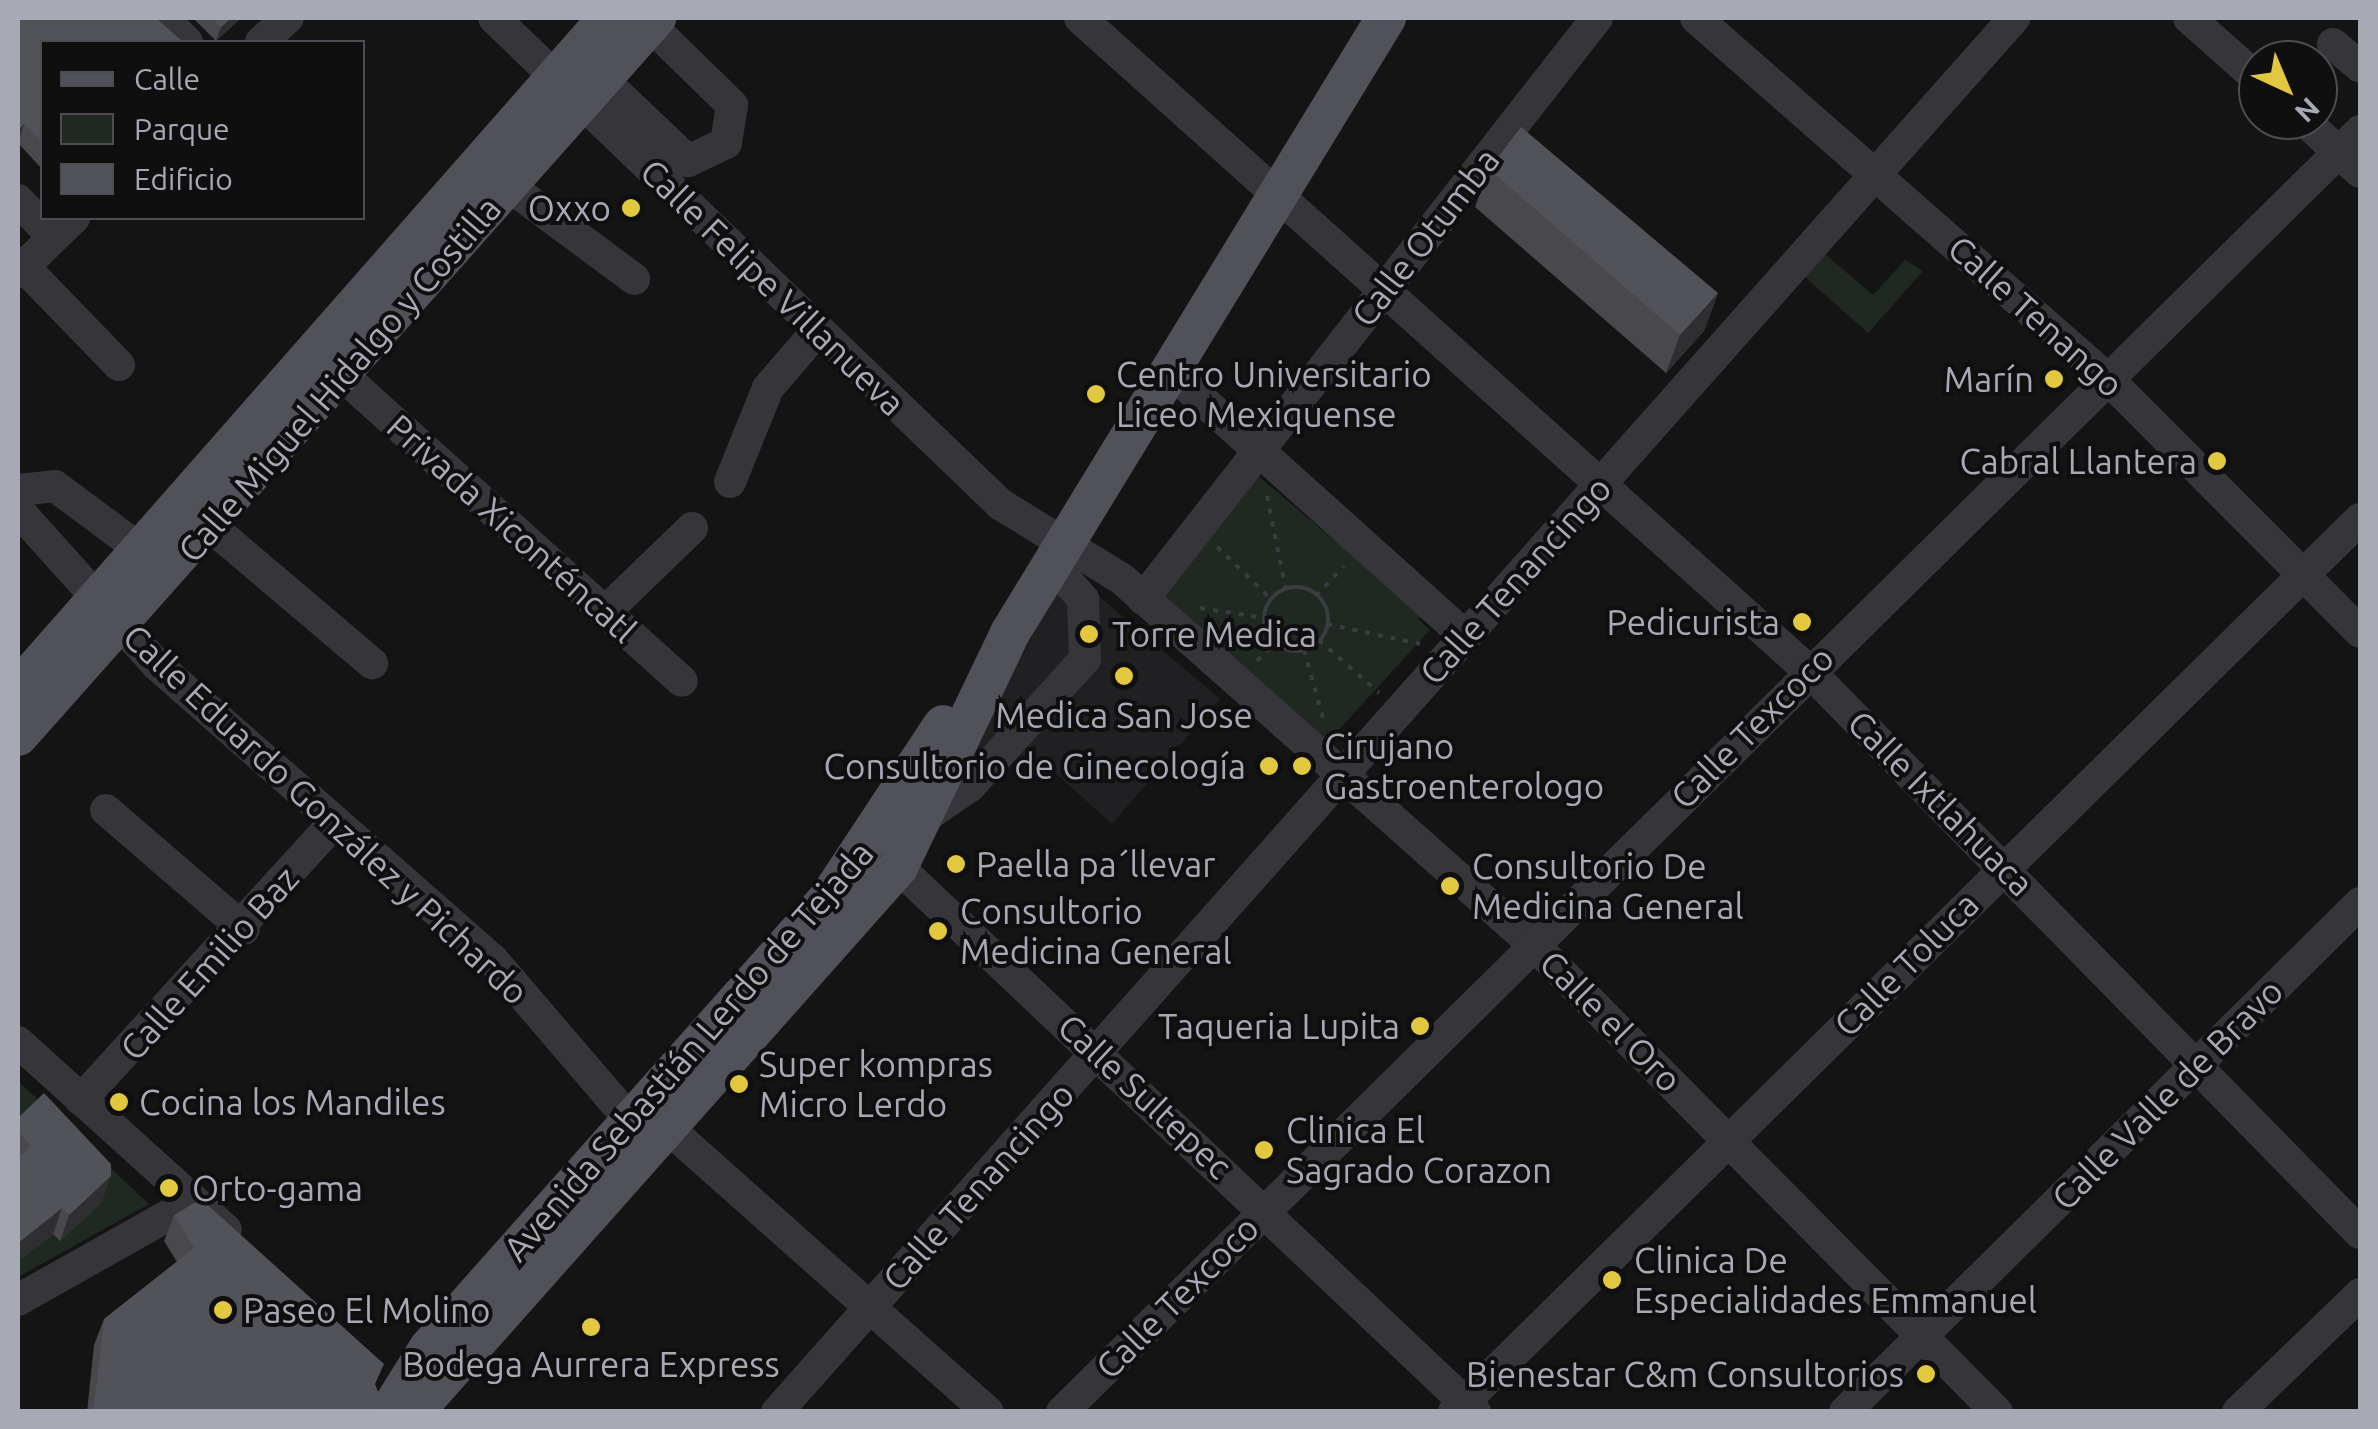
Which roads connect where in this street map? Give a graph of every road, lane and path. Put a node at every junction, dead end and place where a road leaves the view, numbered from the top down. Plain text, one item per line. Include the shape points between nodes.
1 (163, 18) edge
2 (288, 18) edge
3 (494, 18) edge
4 (608, 18) edge
5 (1080, 18) edge
6 (1386, 18) edge
7 (1597, 18) edge
8 (1696, 18) edge
9 (2014, 18) edge
10 (2189, 18) edge
11 (653, 21) edge
12 (185, 40) edge
13 (263, 40) edge
14 (2338, 48) edge
15 (2238, 61) edge
16 (2360, 67) edge
17 (580, 86) junction
18 (2354, 151) edge
19 (1876, 172) junction
20 (509, 186) junction
21 (1280, 192) junction
22 (18, 200) edge
23 (40, 213) edge
24 (64, 227) edge
25 (20, 269) edge
26 (634, 279) dead end
27 (1383, 291) junction
28 (818, 332) junction
29 (120, 365) dead end
30 (1170, 372) junction
31 (342, 375) junction
32 (2110, 381) junction
33 (1258, 450) junction
34 (730, 482) dead end
35 (1599, 488) junction
36 (18, 490) edge
37 (18, 510) edge
38 (2360, 518) edge
39 (209, 526) junction
40 (692, 528) dead end
41 (1198, 528) junction
42 (1364, 545) junction
43 (141, 550) junction
44 (1057, 553) junction
45 (2304, 574) junction
46 (1286, 590) junction
47 (1316, 596) junction
48 (1143, 599) junction
49 (1271, 599) junction
50 (1195, 607) dead end
51 (109, 612) junction
52 (605, 612) junction
53 (1264, 618) junction
54 (1327, 624) junction
55 (2360, 632) edge
56 (1010, 633) junction
57 (1319, 640) junction
58 (1458, 644) junction
59 (1304, 650) junction
60 (372, 663) dead end
61 (1809, 671) junction
62 (682, 681) dead end
63 (18, 689) edge
64 (1398, 709) junction
65 (1324, 722) dead end
66 (18, 736) edge
67 (1340, 775) junction
68 (106, 810) dead end
69 (925, 817) junction
70 (334, 823) junction
71 (2005, 866) junction
72 (898, 867) junction
73 (2360, 903) edge
74 (244, 929) junction
75 (1533, 944) junction
76 (18, 1042) edge
77 (1098, 1053) junction
78 (2198, 1063) junction
79 (81, 1100) junction
80 (650, 1125) junction
81 (1730, 1139) junction
82 (194, 1201) junction
83 (1266, 1208) junction
84 (2360, 1233) edge
85 (250, 1251) edge
86 (2360, 1294) edge
87 (18, 1300) edge
88 (870, 1306) junction
89 (1922, 1336) junction
90 (405, 1398) edge
91 (1465, 1408) edge
92 (777, 1412) edge
93 (988, 1412) edge
94 (1062, 1412) edge
95 (1845, 1412) edge
96 (1997, 1412) edge
97 (2238, 1412) edge

1 - 12 street
2 - 13 street
3 - 17 street, Calle Felipe Villanueva
4 - 17 main road, Calle Miguel Hidalgo y Costilla
5 - 21 street, Calle Ixtlahuaca
6 - 21 main road, Avenida Sebastián Lerdo de Tejada
7 - 27 street, Calle Otumba
8 - 19 street, Calle Tenango
9 - 19 street, Calle Tenancingo
10 - 15 street
11 - 17 main road, Calle Miguel Hidalgo y Costilla
11 - 17 street via 732,105 726,143 688,161
14 - 16 street
17 - 20 main road, Calle Miguel Hidalgo y Costilla
17 - 28 street, Calle Felipe Villanueva
17 - 43 main road, Calle Miguel Hidalgo y Costilla
18 - 32 street, Calle Texcoco
19 - 32 street, Calle Tenango
19 - 35 street, Calle Tenancingo
20 - 26 street
20 - 31 main road, Calle Miguel Hidalgo y Costilla
21 - 27 street, Calle Ixtlahuaca
21 - 30 main road, Avenida Sebastián Lerdo de Tejada
22 - 23 street
24 - 25 street
25 - 29 street
27 - 33 street, Calle Otumba
27 - 35 street, Calle Ixtlahuaca
28 - 34 street via 768,388
28 - 44 street, Calle Felipe Villanueva
30 - 33 street
30 - 44 main road, Avenida Sebastián Lerdo de Tejada
31 - 39 main road, Calle Miguel Hidalgo y Costilla
31 - 52 street, Privada Xiconténcatl
32 - 45 street, Calle Tenango
32 - 61 street, Calle Texcoco
33 - 41 street, Calle Otumba
33 - 42 street
33 - 46 path
35 - 58 street, Calle Tenancingo
35 - 61 street, Calle Ixtlahuaca
36 - 43 street via 55,486
37 - 51 street, Calle Eduardo González y Pichardo
38 - 45 street, Calle Toluca
39 - 51 main road, Calle Miguel Hidalgo y Costilla
39 - 60 street
40 - 52 street
41 - 48 street, Calle Otumba
41 - 49 path
42 - 47 path
42 - 58 street
43 - 51 main road, Calle Miguel Hidalgo y Costilla
44 - 48 street, Calle el Oro
44 - 56 main road, Avenida Sebastián Lerdo de Tejada
44 - 69 street via 1083,599 1085,659 970,786
45 - 55 street, Calle Tenango
45 - 71 street, Calle Toluca
46 - 47 path
46 - 49 path
47 - 54 path
48 - 67 street, Calle el Oro
49 - 53 path
50 - 53 path
51 - 63 main road, Calle Miguel Hidalgo y Costilla
51 - 66 main road, Calle Miguel Hidalgo y Costilla
51 - 70 street, Calle Eduardo González y Pichardo
52 - 62 street, Privada Xiconténcatl
53 - 59 path via 1280,647
54 - 57 path
54 - 58 path
56 - 69 main road, Avenida Sebastián Lerdo de Tejada
56 - 80 main road, Avenida Sebastián Lerdo de Tejada via 853,868
57 - 59 path
57 - 64 path
58 - 64 street, Calle Tenancingo
59 - 65 path
61 - 71 street, Calle Ixtlahuaca
61 - 75 street, Calle Texcoco
64 - 67 street, Calle Tenancingo
67 - 75 street, Calle el Oro
67 - 77 street, Calle Tenancingo
68 - 74 street
69 - 72 main road, Avenida Sebastián Lerdo de Tejada
70 - 74 street, Calle Emilio Baz
70 - 80 street, Calle Eduardo González y Pichardo via 502,970
71 - 78 street, Calle Ixtlahuaca
71 - 81 street, Calle Toluca
72 - 77 street, Calle Sultepec
72 - 80 main road, Avenida Sebastián Lerdo de Tejada
73 - 78 street, Calle Valle de Bravo
74 - 79 street, Calle Emilio Baz
75 - 81 street, Calle el Oro
75 - 83 street, Calle Texcoco
76 - 79 street
77 - 83 street, Calle Sultepec
77 - 88 street, Calle Tenancingo
78 - 84 street, Calle Ixtlahuaca
78 - 89 street, Calle Valle de Bravo
79 - 82 street
80 - 88 street, Calle Eduardo González y Pichardo
80 - 90 main road, Avenida Sebastián Lerdo de Tejada
81 - 89 street, Calle el Oro
81 - 91 street, Calle Toluca
82 - 85 street
82 - 87 street
83 - 91 street, Calle Sultepec
83 - 94 street, Calle Texcoco
86 - 97 street
88 - 92 street, Calle Tenancingo
88 - 93 street, Calle Eduardo González y Pichardo
89 - 95 street, Calle Valle de Bravo
89 - 96 street, Calle el Oro

